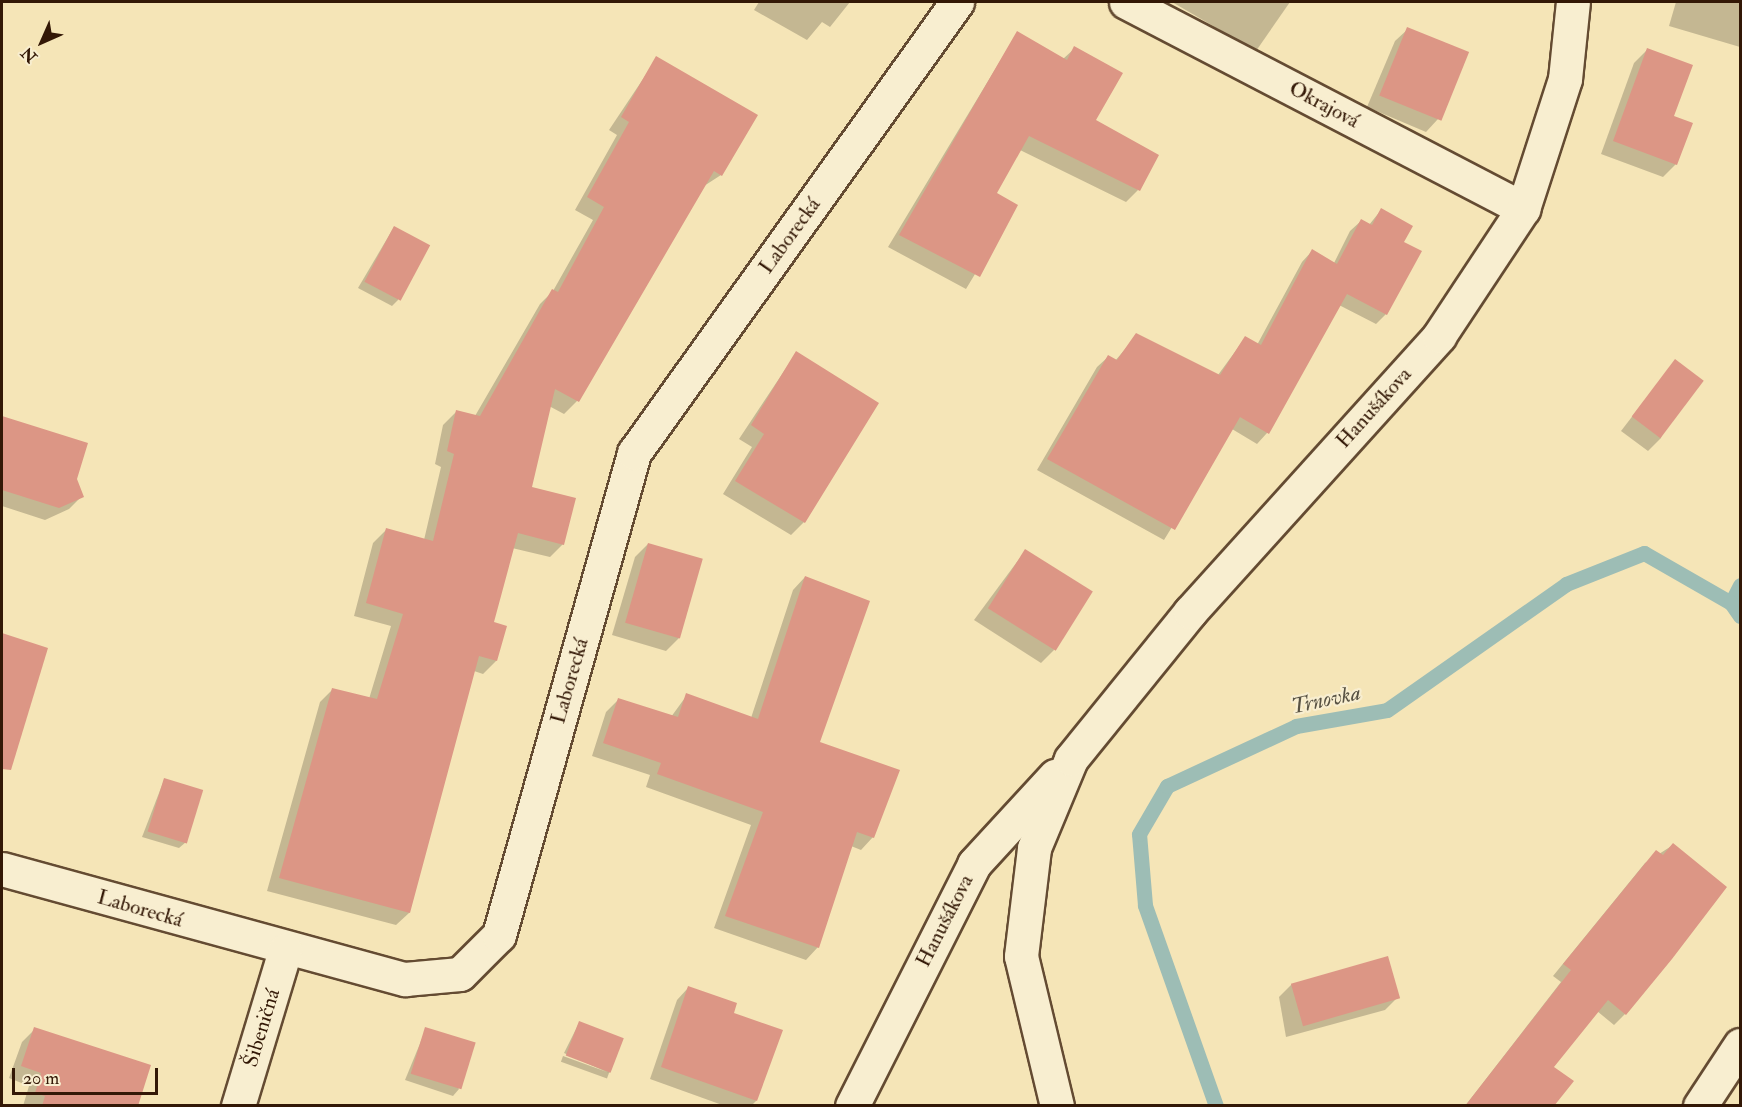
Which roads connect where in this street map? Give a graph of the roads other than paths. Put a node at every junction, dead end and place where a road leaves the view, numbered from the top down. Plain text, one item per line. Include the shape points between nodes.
1 (957, 2) edge
2 (1126, 2) edge
3 (1573, 2) edge
4 (1523, 209) junction
5 (1071, 759) junction
6 (2, 869) edge
7 (285, 950) junction
8 (1740, 1046) edge
9 (238, 1106) edge
10 (852, 1106) edge
11 (1057, 1106) edge
12 (1700, 1106) edge

1 - 7 street, Laborecká via 634,453 499,935 460,974 405,979
2 - 4 street, Okrajová
3 - 4 street, Hanušákova via 1565,79
4 - 5 street, Hanušákova via 1439,336 1190,612
5 - 10 street, Hanušákova via 974,864
5 - 11 street, Hanušákova via 1034,848 1021,956
6 - 7 street, Laborecká
7 - 9 street, Šibeničná
8 - 12 street

